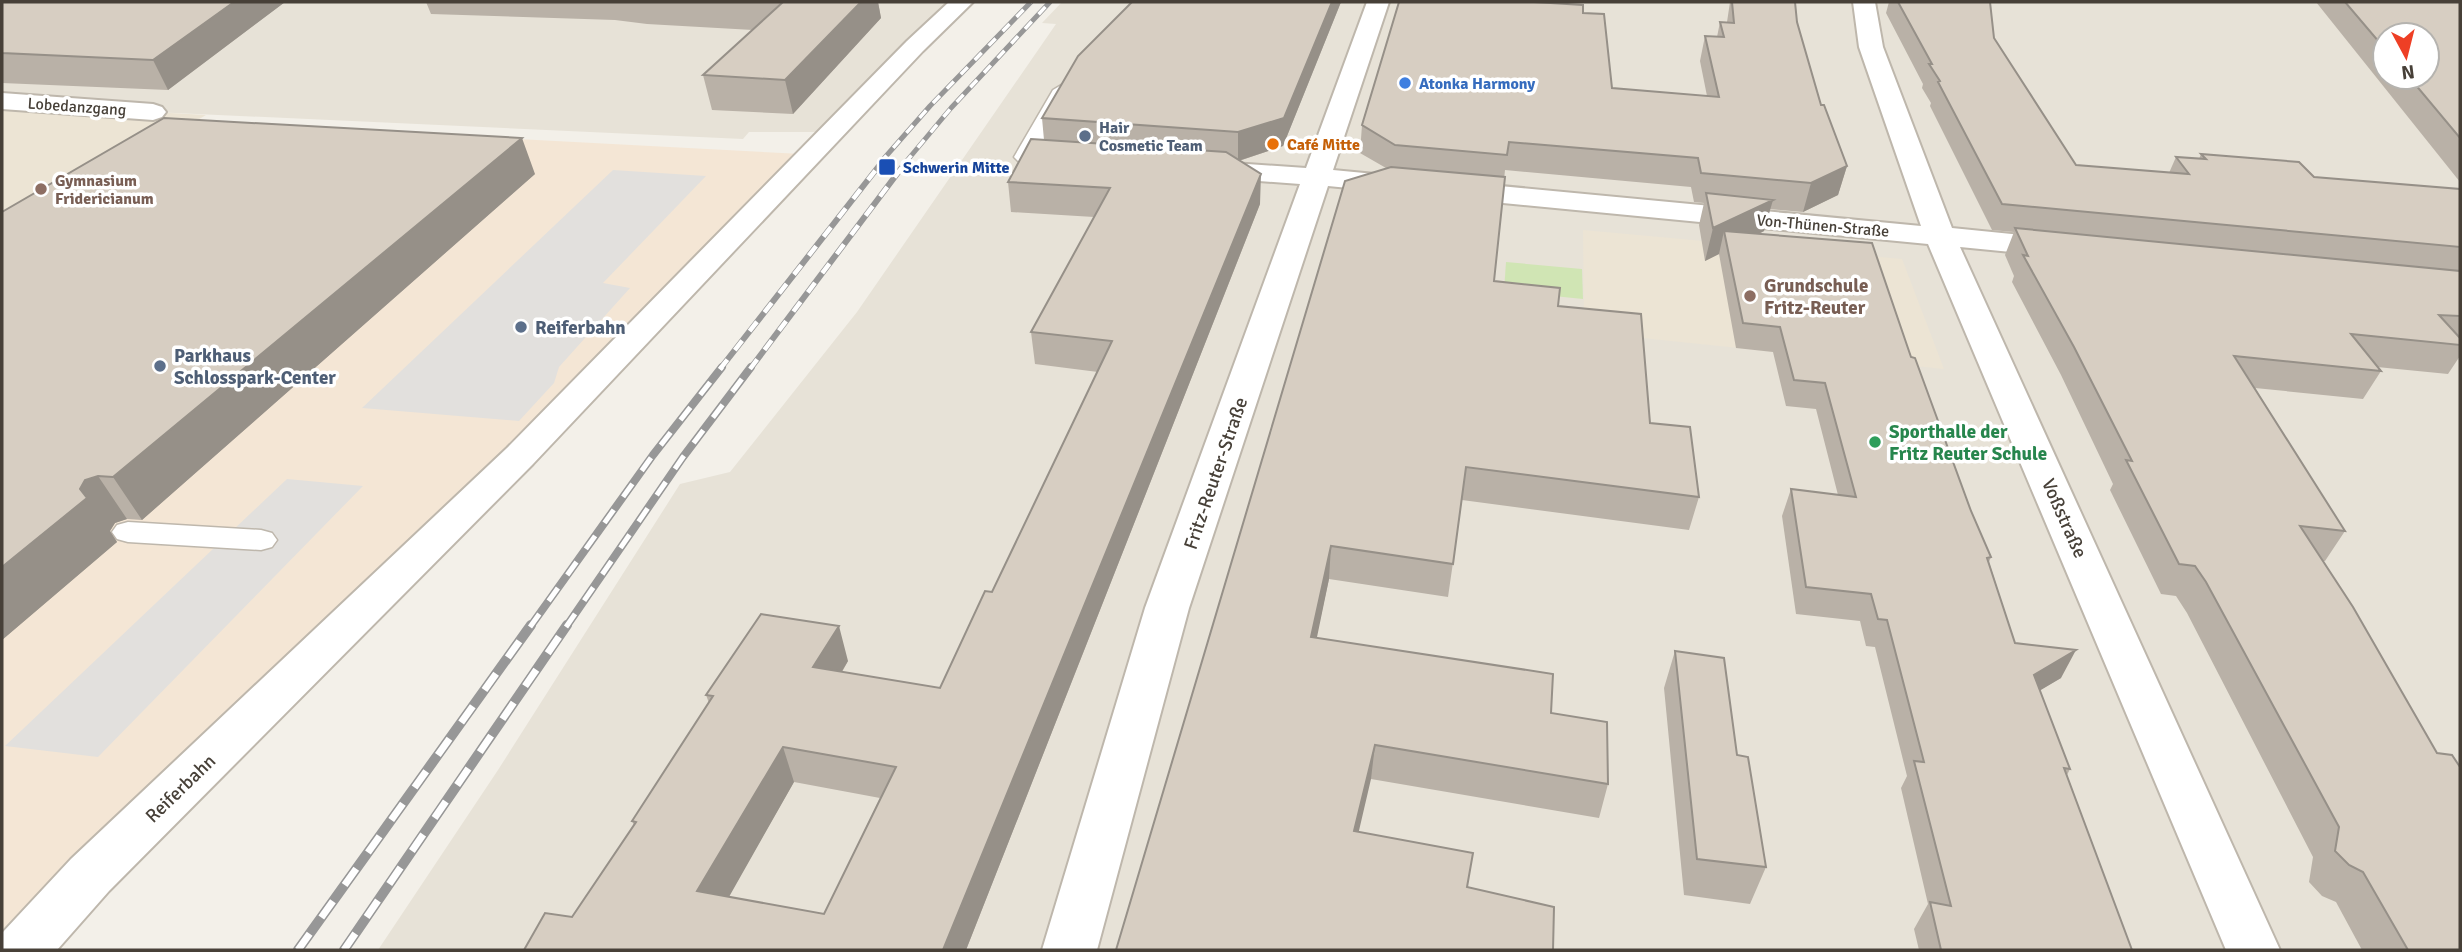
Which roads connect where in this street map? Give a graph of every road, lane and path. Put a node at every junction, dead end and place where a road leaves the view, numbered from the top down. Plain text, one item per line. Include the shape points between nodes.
1 (962, 2) edge
2 (1378, 2) edge
3 (1864, 2) edge
4 (1074, 72) edge
5 (2, 101) edge
6 (153, 112) dead end
7 (1032, 157) edge
8 (1185, 168) edge
9 (1318, 177) junction
10 (1940, 236) junction
11 (2096, 251) edge
12 (128, 532) dead end
13 (261, 540) dead end
14 (22, 950) edge
15 (1069, 950) edge
16 (2253, 950) edge

1 - 14 street, Reiferbahn via 520,456 90,875
2 - 9 street, Fritz-Reuter-Straße
3 - 10 street, Voßstraße via 1871,47
4 - 7 lane
5 - 6 street, Lobedanzgang
8 - 9 street, Von-Thünen-Straße
9 - 10 street, Von-Thünen-Straße
9 - 15 street, Fritz-Reuter-Straße via 1167,608
10 - 11 street, Von-Thünen-Straße
10 - 16 street, Voßstraße
12 - 13 lane

